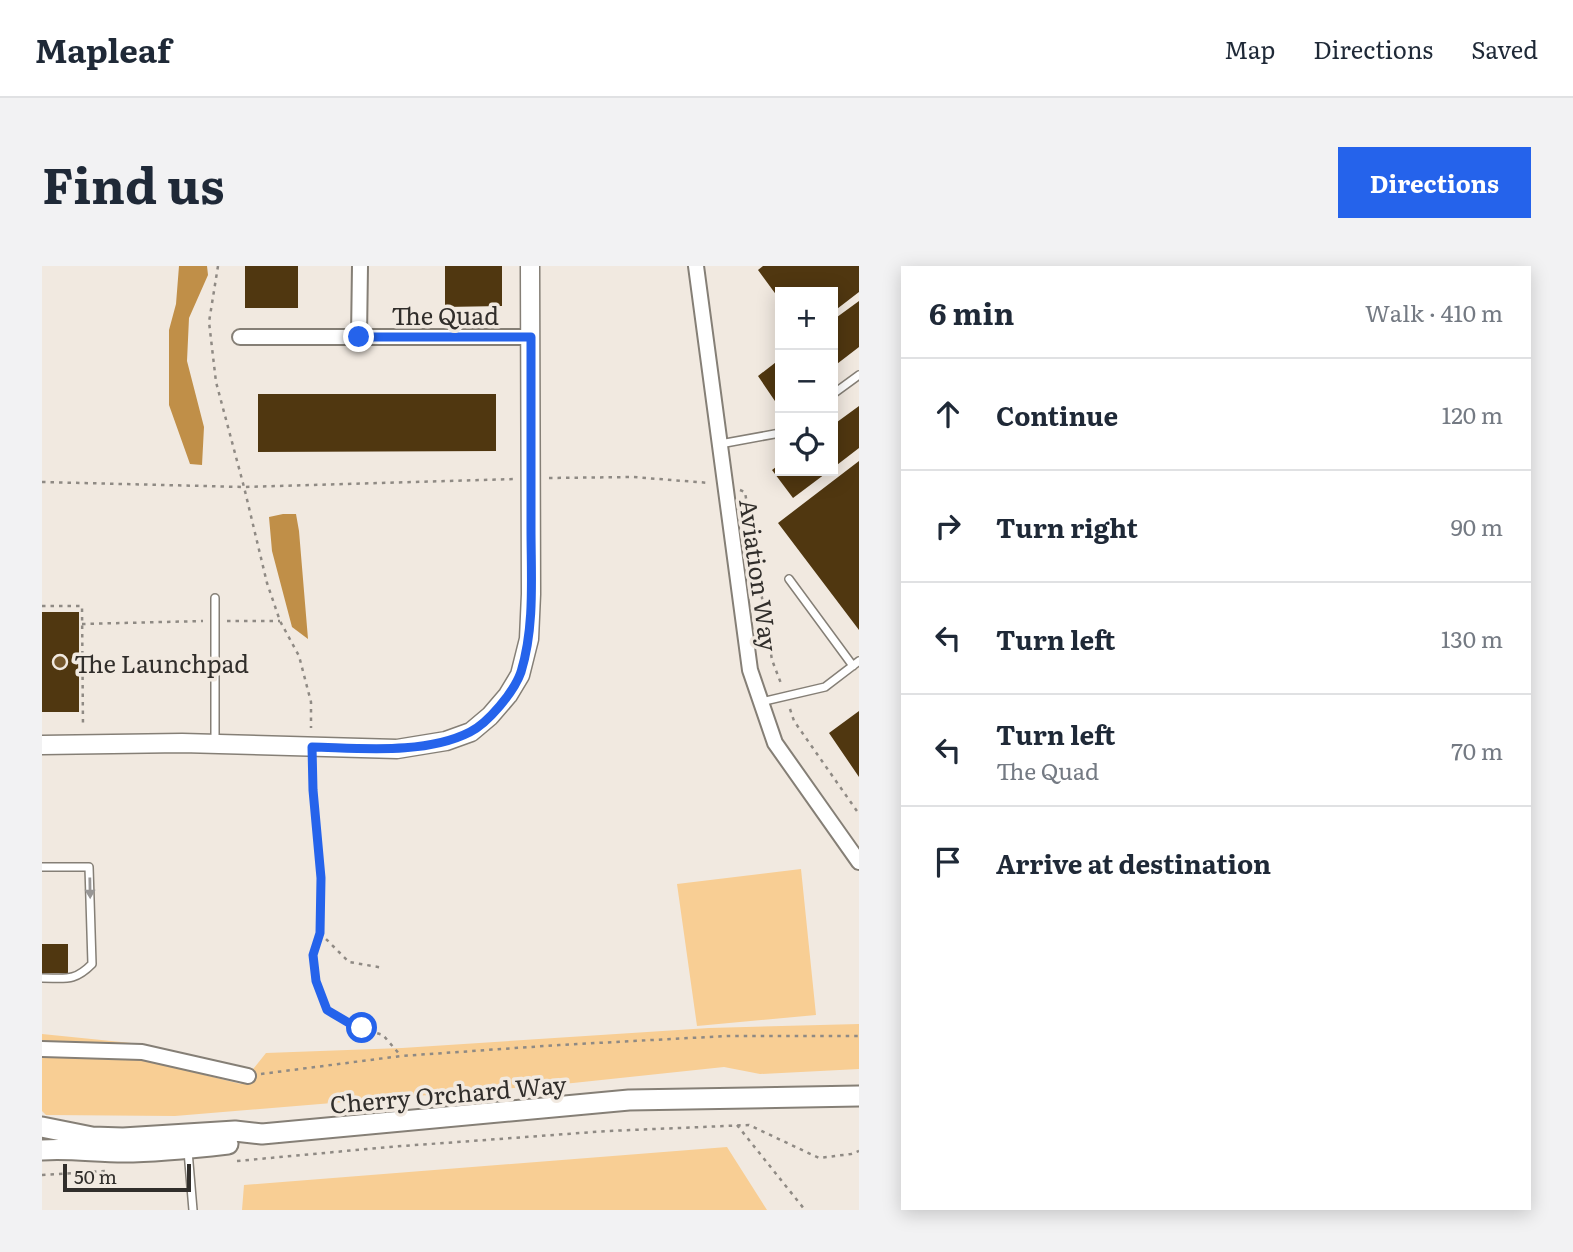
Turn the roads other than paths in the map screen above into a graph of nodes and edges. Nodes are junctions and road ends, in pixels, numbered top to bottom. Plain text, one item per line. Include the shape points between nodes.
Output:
1 (360, 266) edge
2 (530, 266) edge
3 (696, 266) edge
4 (240, 337) dead end
5 (359, 337) junction
6 (531, 337) junction
7 (859, 375) edge
8 (838, 390) edge
9 (775, 434) edge
10 (720, 444) junction
11 (789, 579) dead end
12 (215, 598) dead end
13 (856, 664) edge
14 (761, 702) junction
15 (215, 744) junction
16 (42, 745) edge
17 (859, 862) edge
18 (42, 867) edge
19 (42, 978) edge
20 (42, 1049) edge
21 (248, 1076) road end
22 (859, 1096) edge
23 (42, 1127) edge
24 (262, 1134) junction
25 (188, 1148) junction
26 (42, 1150) edge
27 (192, 1210) edge

1 - 5 street, The Quad
2 - 6 street
3 - 10 street, Aviation Way
4 - 5 street, The Quad
5 - 6 street, The Quad
6 - 15 street via 531,594 520,675 508,695 471,732 419,746
7 - 8 lane
9 - 10 lane
10 - 14 street, Aviation Way via 750,670
11 - 13 lane
12 - 15 lane
13 - 14 lane via 825,687
14 - 17 street, Aviation Way via 775,743
15 - 16 street
18 -> 19 lane via 89,867 92,947 92,964 81,975
20 - 21 street via 142,1052
22 - 24 main road, Cherry Orchard Way via 629,1100
23 - 24 main road, Cherry Orchard Way via 123,1138 235,1131
24 - 25 main road via 236,1143
25 - 26 main road
25 - 27 lane

